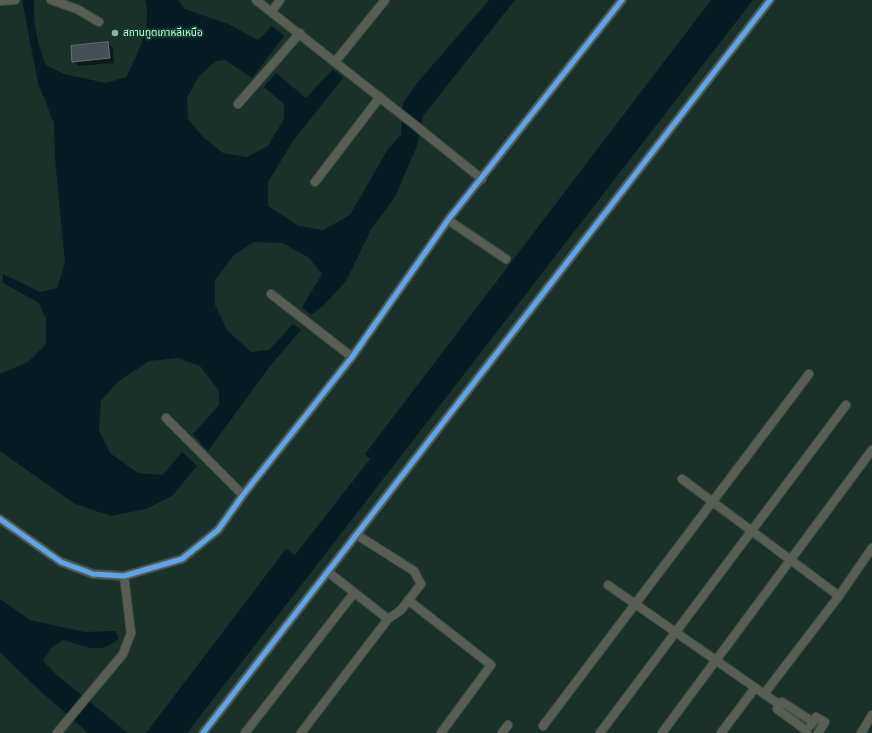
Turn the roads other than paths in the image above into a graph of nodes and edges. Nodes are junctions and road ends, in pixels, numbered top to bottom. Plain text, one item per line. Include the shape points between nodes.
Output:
1 (15, 0) edge
2 (51, 0) edge
3 (256, 0) edge
4 (280, 0) edge
5 (385, 0) edge
6 (622, 0) edge
7 (770, 0) edge
8 (0, 1) edge
9 (272, 11) junction
10 (100, 22) dead end
11 (300, 34) junction
12 (335, 62) junction
13 (380, 97) junction
14 (238, 104) dead end
15 (482, 180) junction
16 (315, 182) dead end
17 (448, 220) junction
18 (506, 259) dead end
19 (270, 294) dead end
20 (352, 357) junction
21 (809, 374) dead end
22 (846, 405) dead end
23 (166, 418) dead end
24 (872, 450) edge
25 (682, 479) dead end
26 (243, 495) junction
27 (714, 502) junction
28 (0, 519) edge
29 (752, 531) junction
30 (357, 535) junction
31 (872, 548) edge
32 (790, 559) junction
33 (328, 572) junction
34 (124, 576) junction
35 (608, 585) dead end
36 (354, 593) junction
37 (839, 596) junction
38 (408, 600) junction
39 (635, 604) junction
40 (388, 619) junction
41 (676, 633) junction
42 (716, 661) junction
43 (755, 688) junction
44 (764, 694) junction
45 (780, 705) junction
46 (872, 715) edge
47 (813, 722) junction
48 (508, 725) dead end
49 (542, 726) dead end
50 (806, 732) edge
51 (57, 733) edge
52 (203, 733) edge
53 (246, 733) edge
54 (300, 733) edge
55 (442, 733) edge
56 (502, 733) edge
57 (600, 733) edge
58 (662, 733) edge
59 (721, 733) edge
60 (818, 733) edge
61 (862, 733) edge

1 - 8 street
2 - 10 street via 77,9
3 - 9 street
4 - 9 street
5 - 12 street
6 - 15 street
7 - 30 street
9 - 11 street
11 - 12 street
11 - 14 street
12 - 13 street
13 - 15 street
13 - 16 street
15 - 17 street
17 - 18 street
17 - 20 street
19 - 20 street
20 - 26 street
21 - 27 street
22 - 29 street
23 - 26 street
24 - 32 street
25 - 27 street
26 - 34 street via 218,530 182,559
27 - 29 street
27 - 39 street
28 - 34 street via 61,562 93,574
29 - 32 street
29 - 41 street
30 - 33 street
30 - 38 street via 414,571 421,584
31 - 37 street
32 - 37 street
32 - 42 street
33 - 36 street
33 - 52 street
34 - 51 street via 131,633 123,654
35 - 39 street
36 - 40 street
36 - 53 street
37 - 44 street
38 - 40 street via 401,610
38 - 55 street via 491,665
39 - 41 street
39 - 49 street
40 - 54 street
41 - 42 street
41 - 57 street
42 - 43 street
42 - 58 street
43 - 44 street
43 - 59 street
44 - 45 street
45 - 47 street via 782,702
45 - 50 street via 777,709
46 - 61 street
47 - 50 street
47 - 60 street via 816,717 824,722
48 - 56 street

